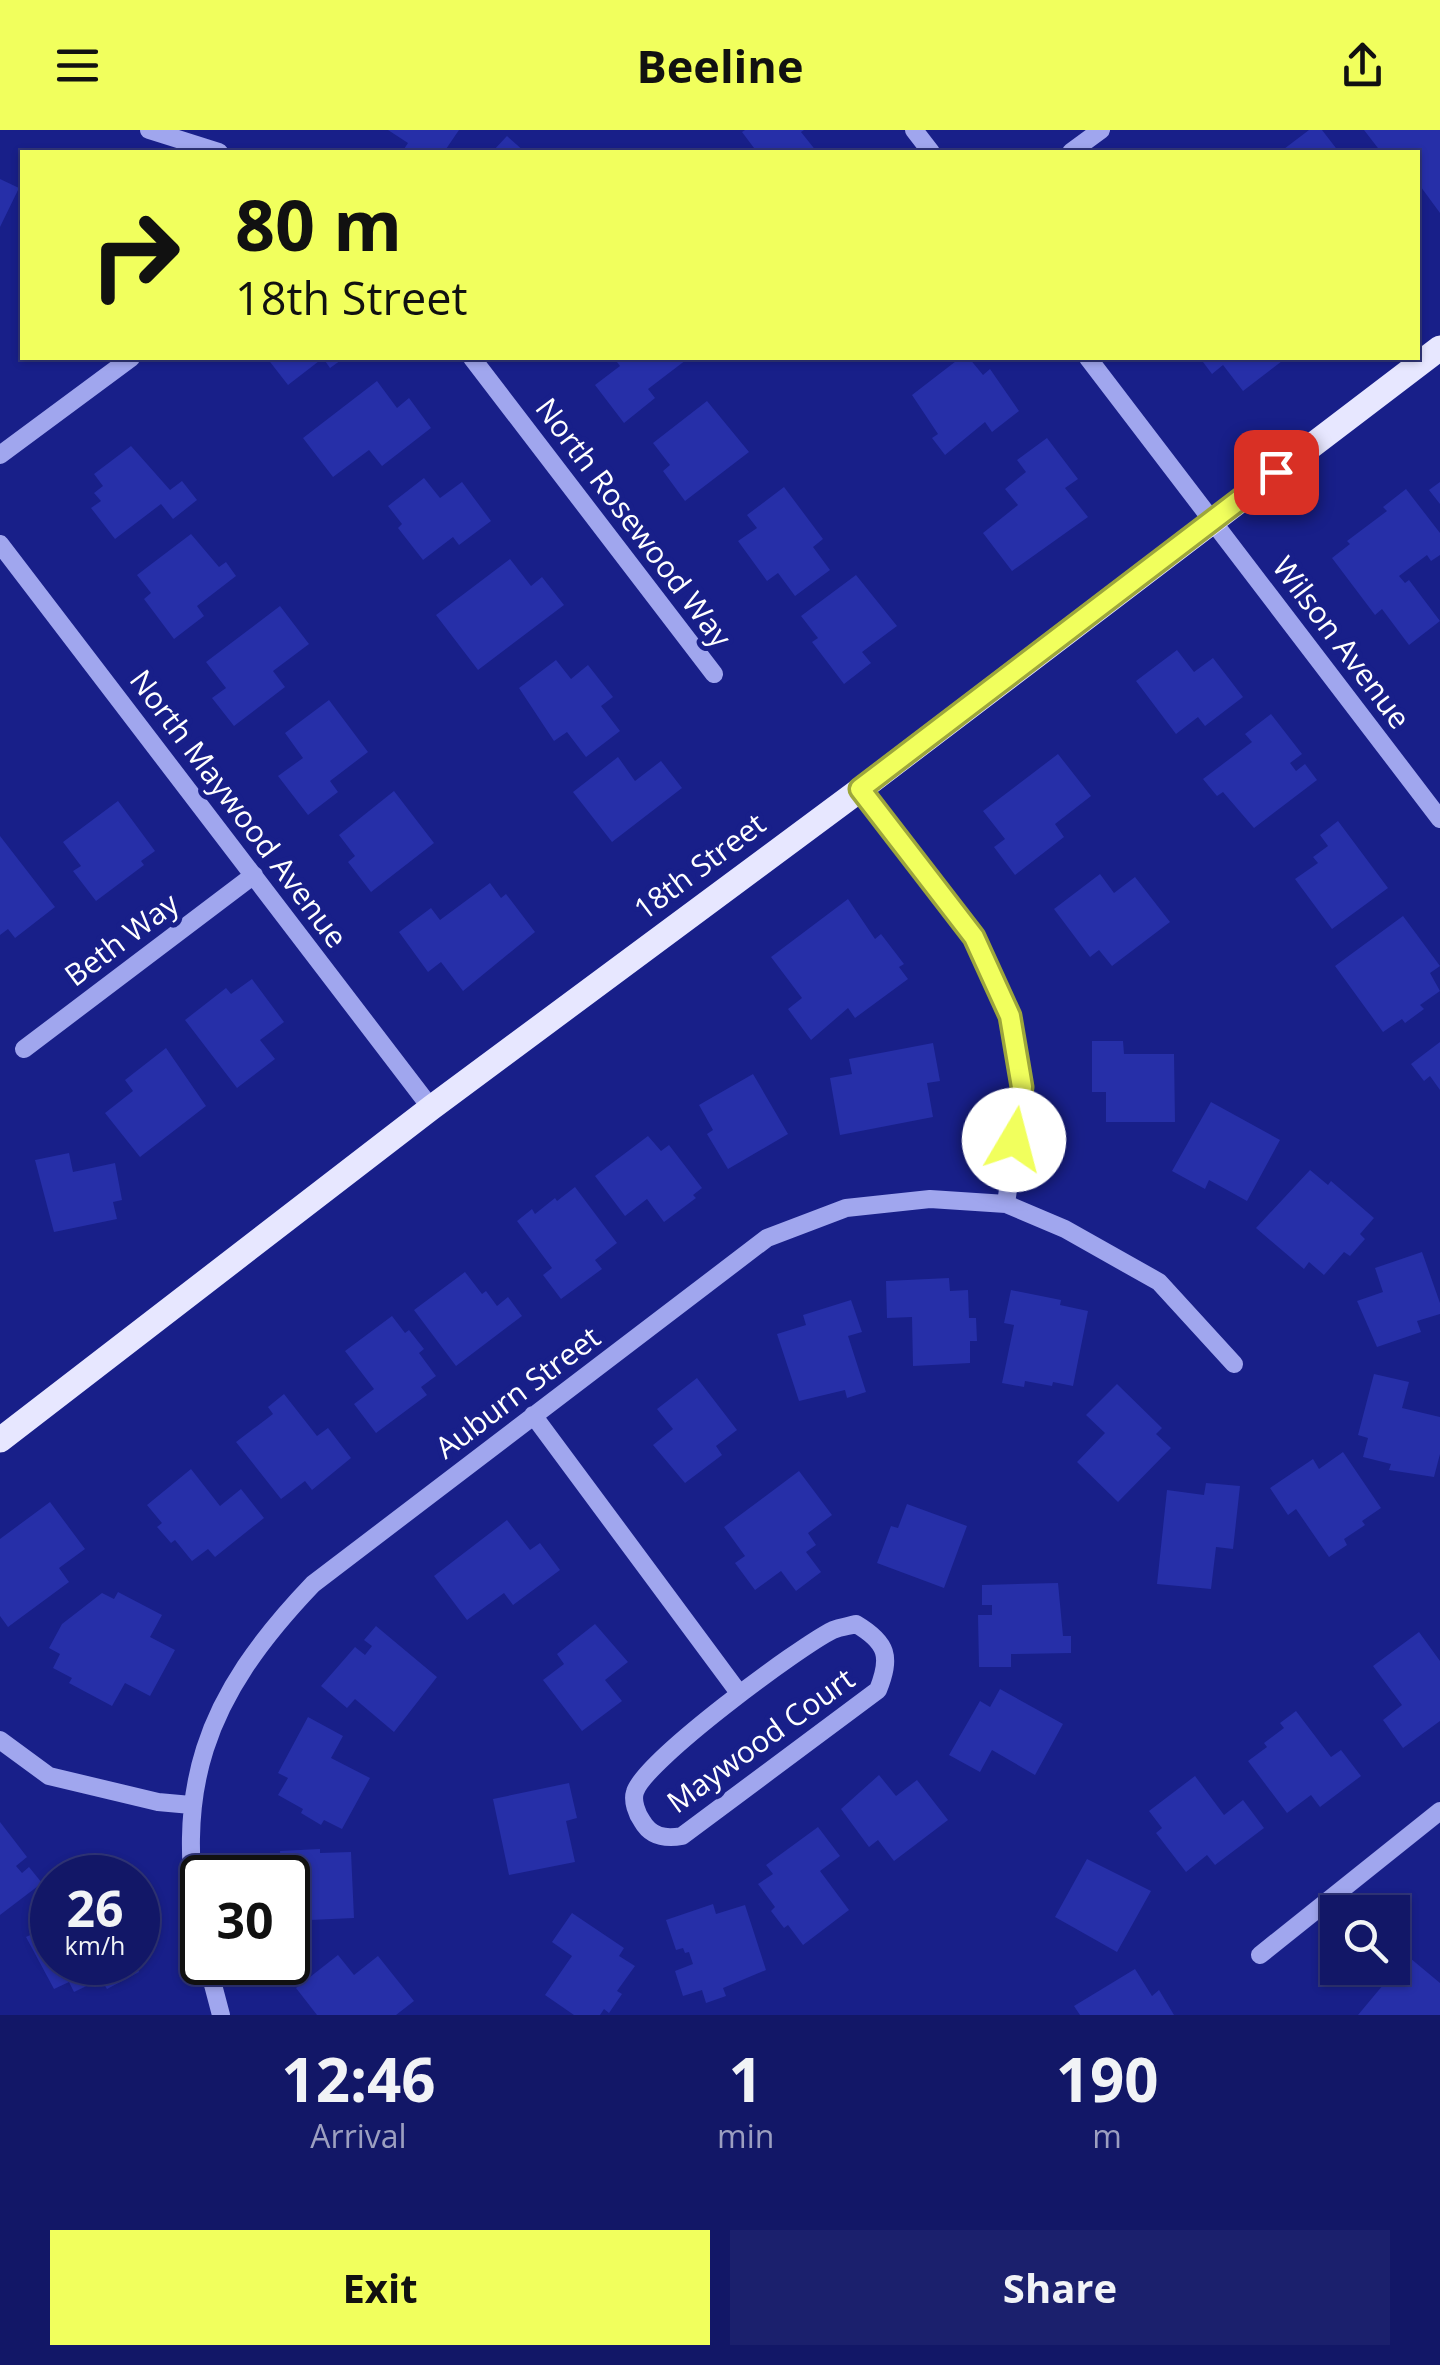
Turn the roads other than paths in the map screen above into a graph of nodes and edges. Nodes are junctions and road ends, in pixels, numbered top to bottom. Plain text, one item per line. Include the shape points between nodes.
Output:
1 (149, 130) edge
2 (914, 130) edge
3 (1102, 130) edge
4 (214, 150) edge
5 (929, 150) edge
6 (1074, 150) edge
7 (1440, 348) edge
8 (128, 360) edge
9 (474, 360) edge
10 (1090, 360) edge
11 (0, 455) edge
12 (1213, 520) junction
13 (0, 544) edge
14 (714, 674) dead end
15 (860, 789) junction
16 (1440, 819) edge
17 (254, 875) junction
18 (24, 1049) dead end
19 (431, 1108) junction
20 (1006, 1204) junction
21 (1234, 1364) dead end
22 (533, 1416) junction
23 (0, 1440) edge
24 (739, 1693) junction
25 (0, 1740) edge
26 (191, 1805) junction
27 (1440, 1811) edge
28 (191, 1855) edge
29 (1260, 1955) dead end
30 (214, 1985) edge
31 (222, 2015) edge

1 - 4 street
2 - 5 street
3 - 6 street
7 - 12 main road, 18th Street
8 - 11 street
9 - 14 street, North Rosewood Way
10 - 12 street, Wilson Avenue
12 - 15 main road, 18th Street
12 - 16 street, Wilson Avenue
13 - 17 street, North Maywood Avenue
15 - 19 main road, 18th Street
15 - 20 street via 974,937 1010,1016 1022,1087
17 - 18 street, Beth Way
17 - 19 street, North Maywood Avenue
19 - 23 main road, 18th Street
20 - 21 street, Auburn Street via 1159,1282
20 - 22 street, Auburn Street via 930,1199 846,1208 767,1238
22 - 24 street, Maywood Court
22 - 26 street, Auburn Street via 312,1584 269,1630 233,1682 207,1742
24 - 24 street, Maywood Court via 835,1629 856,1624 885,1650 878,1690 682,1836 656,1836 644,1826 635,1792
25 - 26 street via 49,1776
26 - 28 street, Auburn Street
27 - 29 street
30 - 31 street

